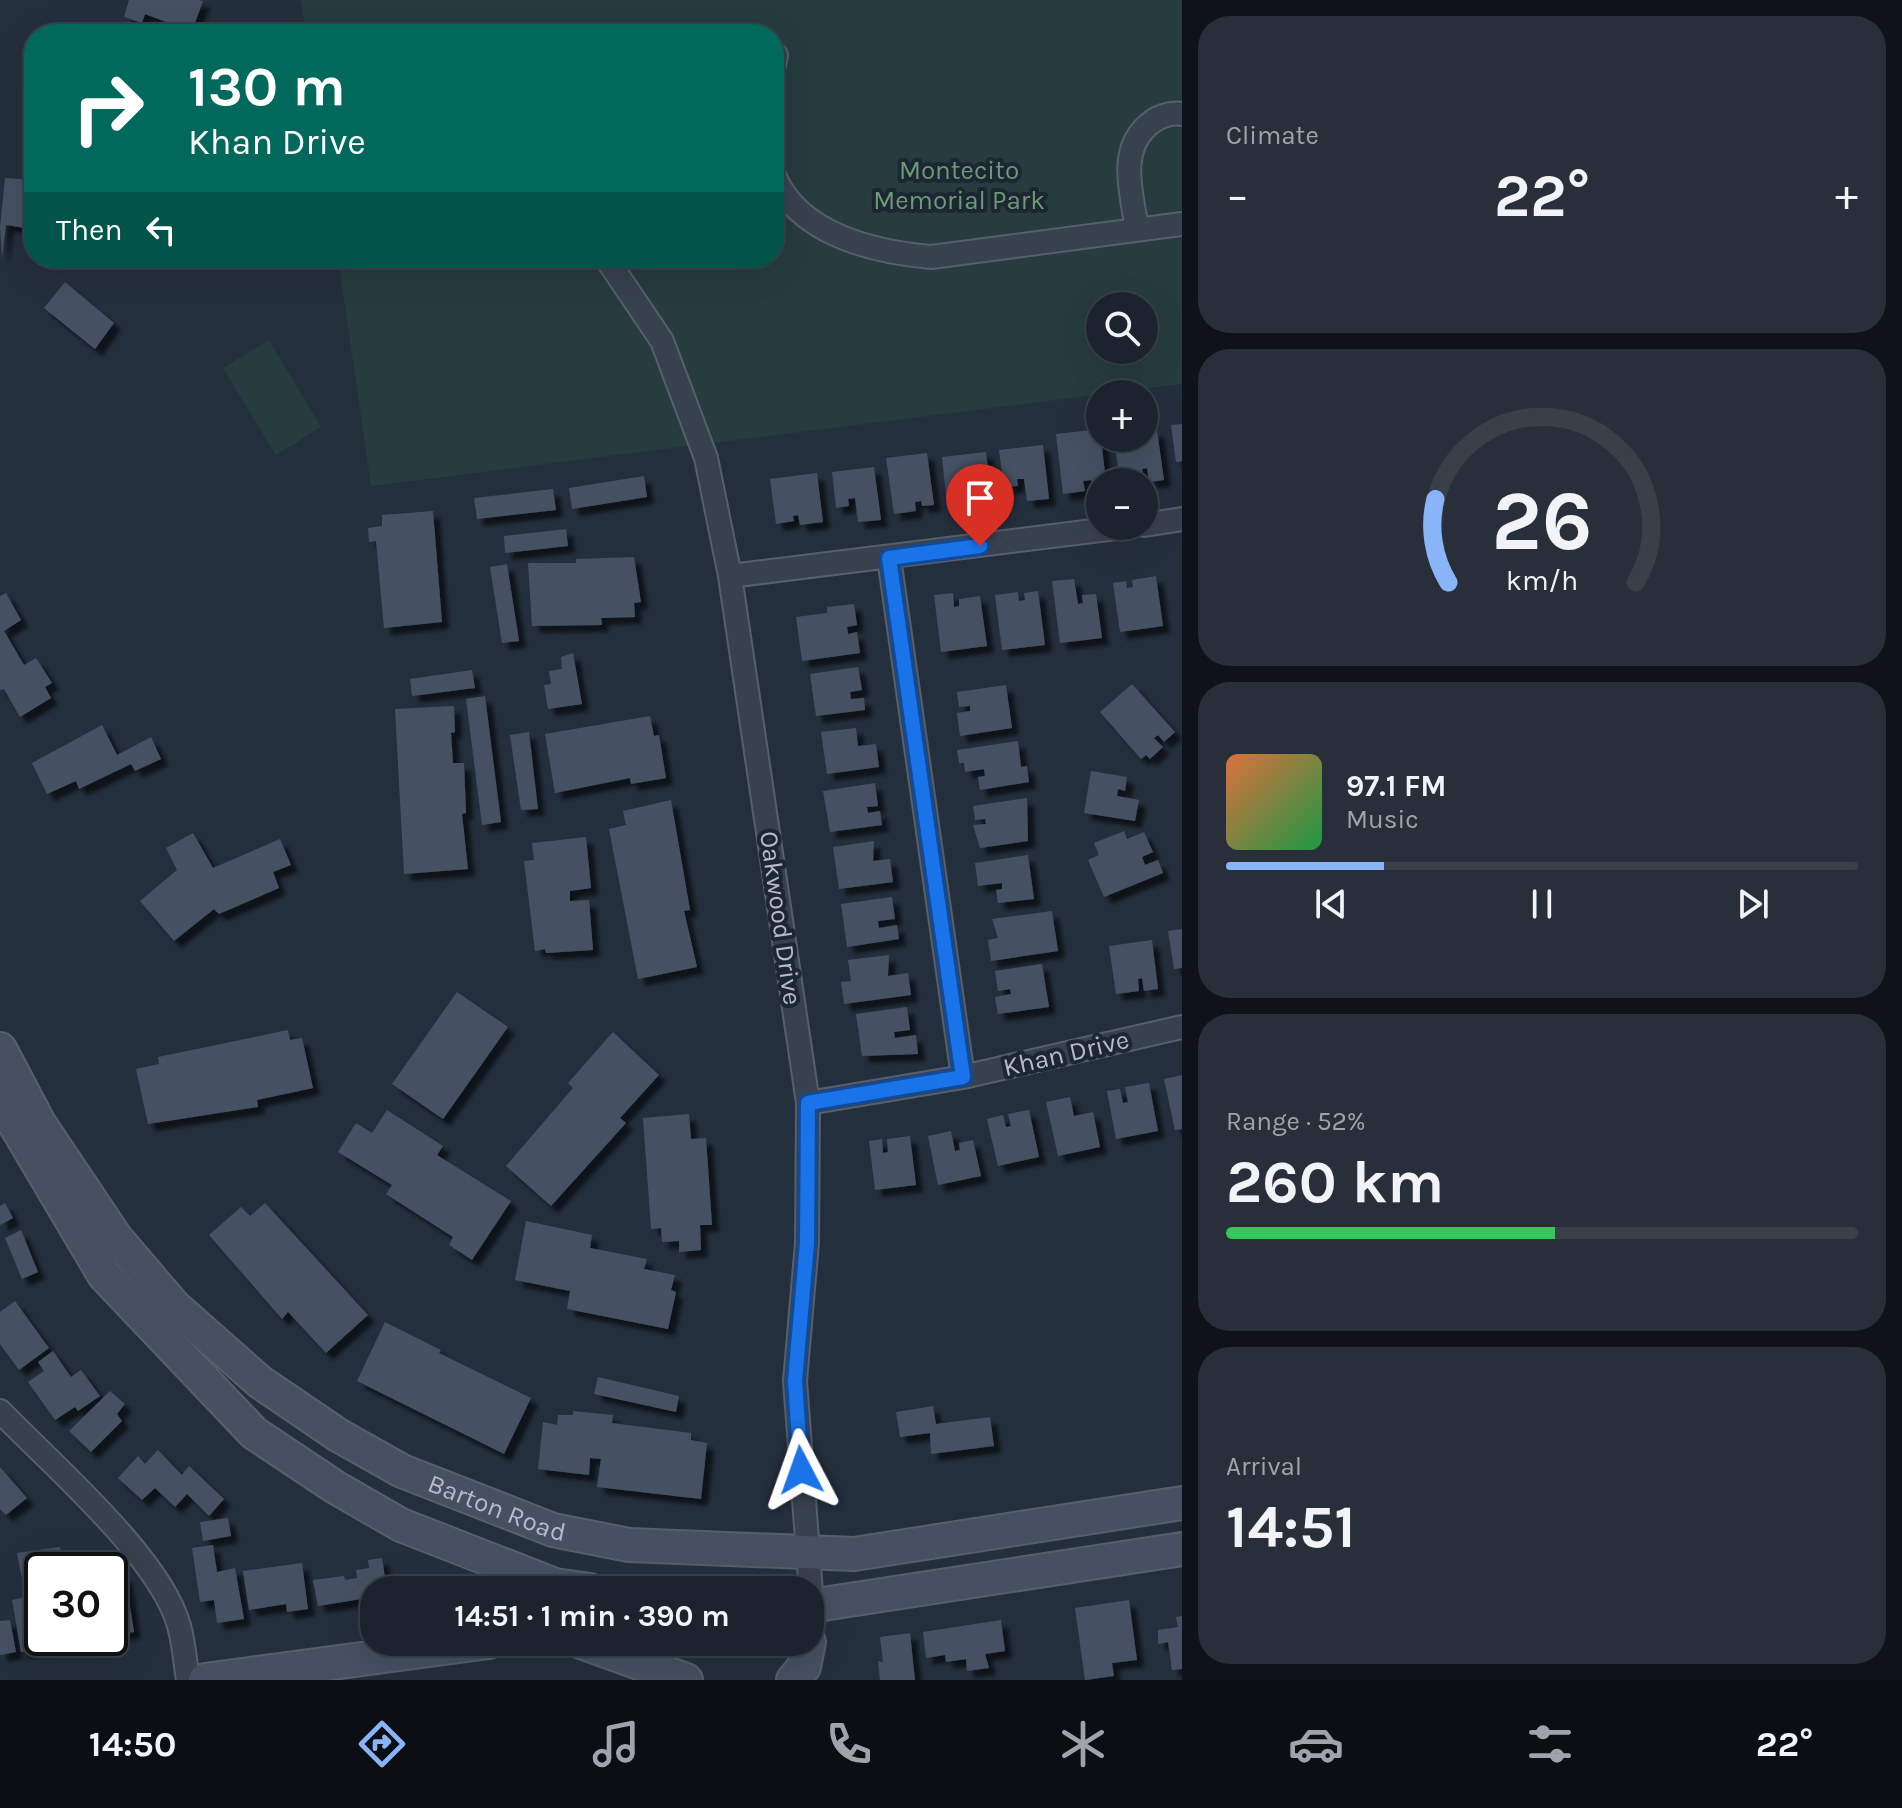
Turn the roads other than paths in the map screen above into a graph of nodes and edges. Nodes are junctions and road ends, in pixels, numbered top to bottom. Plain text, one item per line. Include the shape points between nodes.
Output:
1 (1182, 114) edge
2 (784, 192) edge
3 (1182, 224) edge
4 (1137, 229) junction
5 (613, 268) edge
6 (1182, 519) edge
7 (1158, 523) edge
8 (1086, 532) edge
9 (889, 558) junction
10 (730, 576) junction
11 (1182, 1027) edge
12 (0, 1049) edge
13 (963, 1077) junction
14 (0, 1099) edge
15 (808, 1103) junction
16 (0, 1411) edge
17 (1182, 1503) edge
18 (1182, 1549) edge
19 (810, 1554) junction
20 (532, 1576) edge
21 (810, 1576) edge
22 (824, 1604) edge
23 (384, 1656) edge
24 (620, 1656) edge
25 (806, 1656) edge
26 (188, 1680) edge
27 (205, 1680) edge
28 (686, 1680) edge
29 (793, 1680) edge

1 - 4 street via 1154,119 1137,135 1128,161
2 - 4 street via 790,203 846,240 931,257
3 - 4 street
5 - 10 street, Oakwood Drive via 662,341 706,458
6 - 7 street
8 - 9 street
9 - 10 street
9 - 13 street
10 - 15 street, Oakwood Drive
11 - 13 street, Khan Drive
12 - 19 main road, Barton Road via 39,1123 116,1238 174,1306 260,1382 338,1435 402,1471 553,1530 629,1545
13 - 15 street, Khan Drive
14 - 20 main road, Barton Road via 104,1275 254,1433 401,1525
15 - 19 street, Oakwood Drive via 807,1243 795,1381
16 - 26 street via 142,1557 179,1625
17 - 19 main road, Barton Road via 854,1554
18 - 22 main road
19 - 21 street, Oakwood Drive
23 - 27 main road
24 - 28 main road
25 - 29 main road

